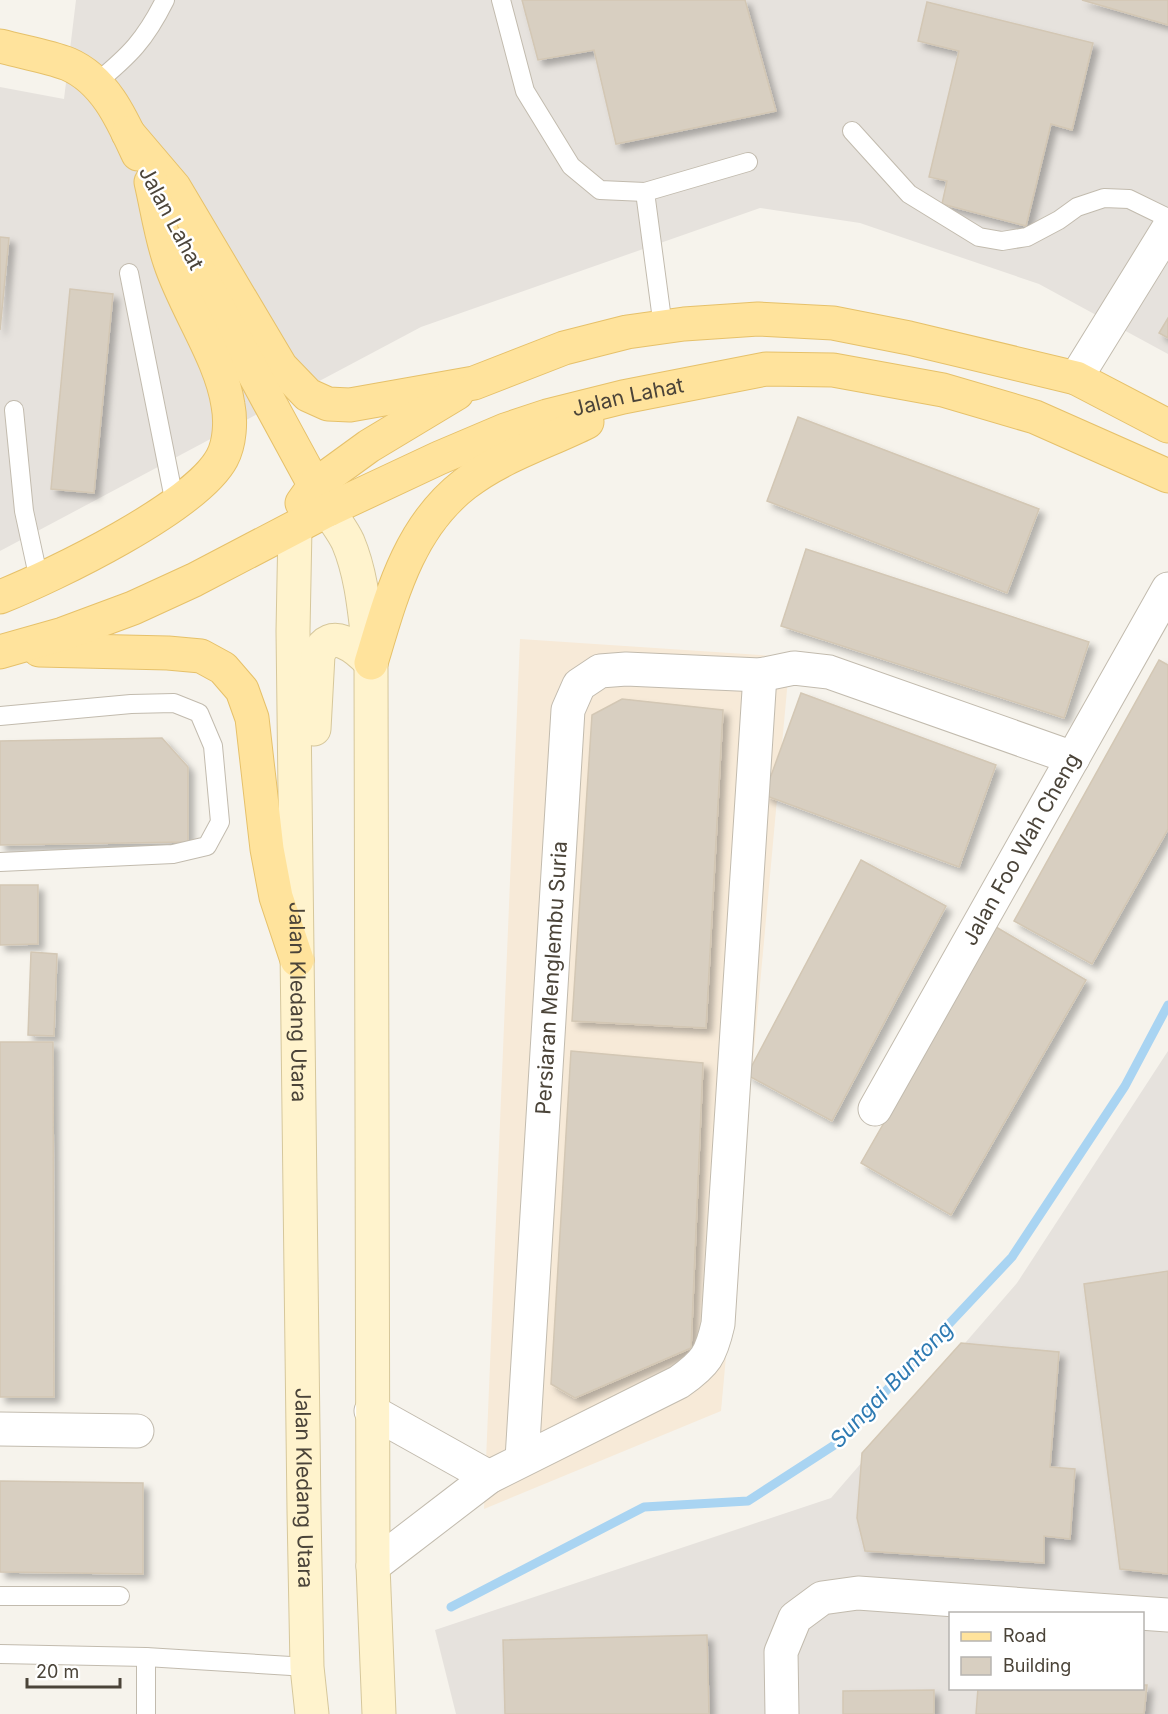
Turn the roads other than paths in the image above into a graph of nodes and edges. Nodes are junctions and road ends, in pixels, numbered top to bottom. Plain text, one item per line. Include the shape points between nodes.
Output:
1 (165, 0) edge
2 (501, 0) edge
3 (0, 46) edge
4 (96, 83) junction
5 (852, 131) dead end
6 (128, 133) junction
7 (748, 162) dead end
8 (150, 182) junction
9 (645, 192) junction
10 (1168, 218) edge
11 (1168, 229) edge
12 (129, 273) dead end
13 (663, 327) junction
14 (1076, 378) junction
15 (474, 383) junction
16 (623, 397) junction
17 (14, 410) dead end
18 (1168, 426) edge
19 (1168, 476) edge
20 (321, 498) junction
21 (175, 504) junction
22 (295, 528) junction
23 (39, 580) junction
24 (1168, 589) edge
25 (0, 597) edge
26 (7, 650) edge
27 (371, 663) junction
28 (760, 675) junction
29 (0, 716) edge
30 (1073, 758) junction
31 (296, 841) junction
32 (0, 862) edge
33 (297, 960) junction
34 (875, 1109) dead end
35 (371, 1411) junction
36 (0, 1429) edge
37 (137, 1431) dead end
38 (522, 1460) junction
39 (489, 1477) junction
40 (373, 1566) junction
41 (0, 1596) edge
42 (120, 1596) dead end
43 (1138, 1612) edge
44 (1144, 1612) edge
45 (1168, 1614) edge
46 (0, 1654) edge
47 (146, 1657) junction
48 (307, 1667) junction
49 (146, 1714) edge
50 (312, 1714) edge
51 (379, 1714) edge
52 (783, 1714) edge

1 - 4 lane via 141,43
2 - 9 lane via 525,91 571,166 600,190
3 - 4 main road, Jalan Lahat via 67,64
4 - 6 main road, Jalan Lahat
5 - 10 lane via 909,194 979,237 1002,241 1027,237 1077,207 1104,198 1129,199
6 - 8 main road, Jalan Lahat
6 - 15 main road via 174,187 280,367 308,395 328,404 350,405
7 - 9 lane
8 - 20 main road, Jalan Lahat
8 - 21 main road via 170,262 224,384 229,406 222,459
9 - 13 lane
11 - 14 street
12 - 21 lane
13 - 14 main road via 758,319 833,323
13 - 15 main road via 564,348
14 - 18 main road
15 - 20 main road via 369,446
16 - 19 main road, Jalan Lahat via 766,369 833,370 943,390 1035,417
16 - 20 main road, Jalan Lahat via 505,430 439,458
16 - 27 main road via 587,423 503,461 466,483 444,504 423,530 394,585
17 - 23 lane via 24,511
20 - 22 main road, Jalan Lahat
20 - 27 main road via 355,560
21 - 23 main road via 91,555
22 - 26 main road, Jalan Lahat via 133,608
22 - 31 main road, Jalan Kledang Utara
23 - 25 main road
24 - 30 street, Jalan Foo Wah Cheng
26 - 33 main road via 168,653 201,656 223,668 242,690 252,718 267,849 276,897
27 - 31 main road via 356,647 343,641 329,642 318,655 313,761
27 - 35 main road
28 - 30 street, Persiaran Menglembu Suria via 794,668 829,672
28 - 38 street via 718,1324 713,1348 699,1368 679,1382
28 - 38 street, Persiaran Menglembu Suria via 600,671 579,686 568,710
29 - 32 lane via 174,703 199,714 213,746 220,822 207,846 173,854
30 - 34 street, Jalan Foo Wah Cheng
31 - 33 main road, Jalan Kledang Utara
33 - 48 main road, Jalan Kledang Utara
35 - 39 street
35 - 40 main road
36 - 37 street
38 - 39 street
39 - 40 street
40 - 51 main road
41 - 42 lane
43 - 52 street via 858,1593 822,1598 795,1617 781,1652
44 - 45 street
46 - 47 lane
47 - 48 lane
47 - 49 lane
48 - 50 main road, Jalan Kledang Utara

